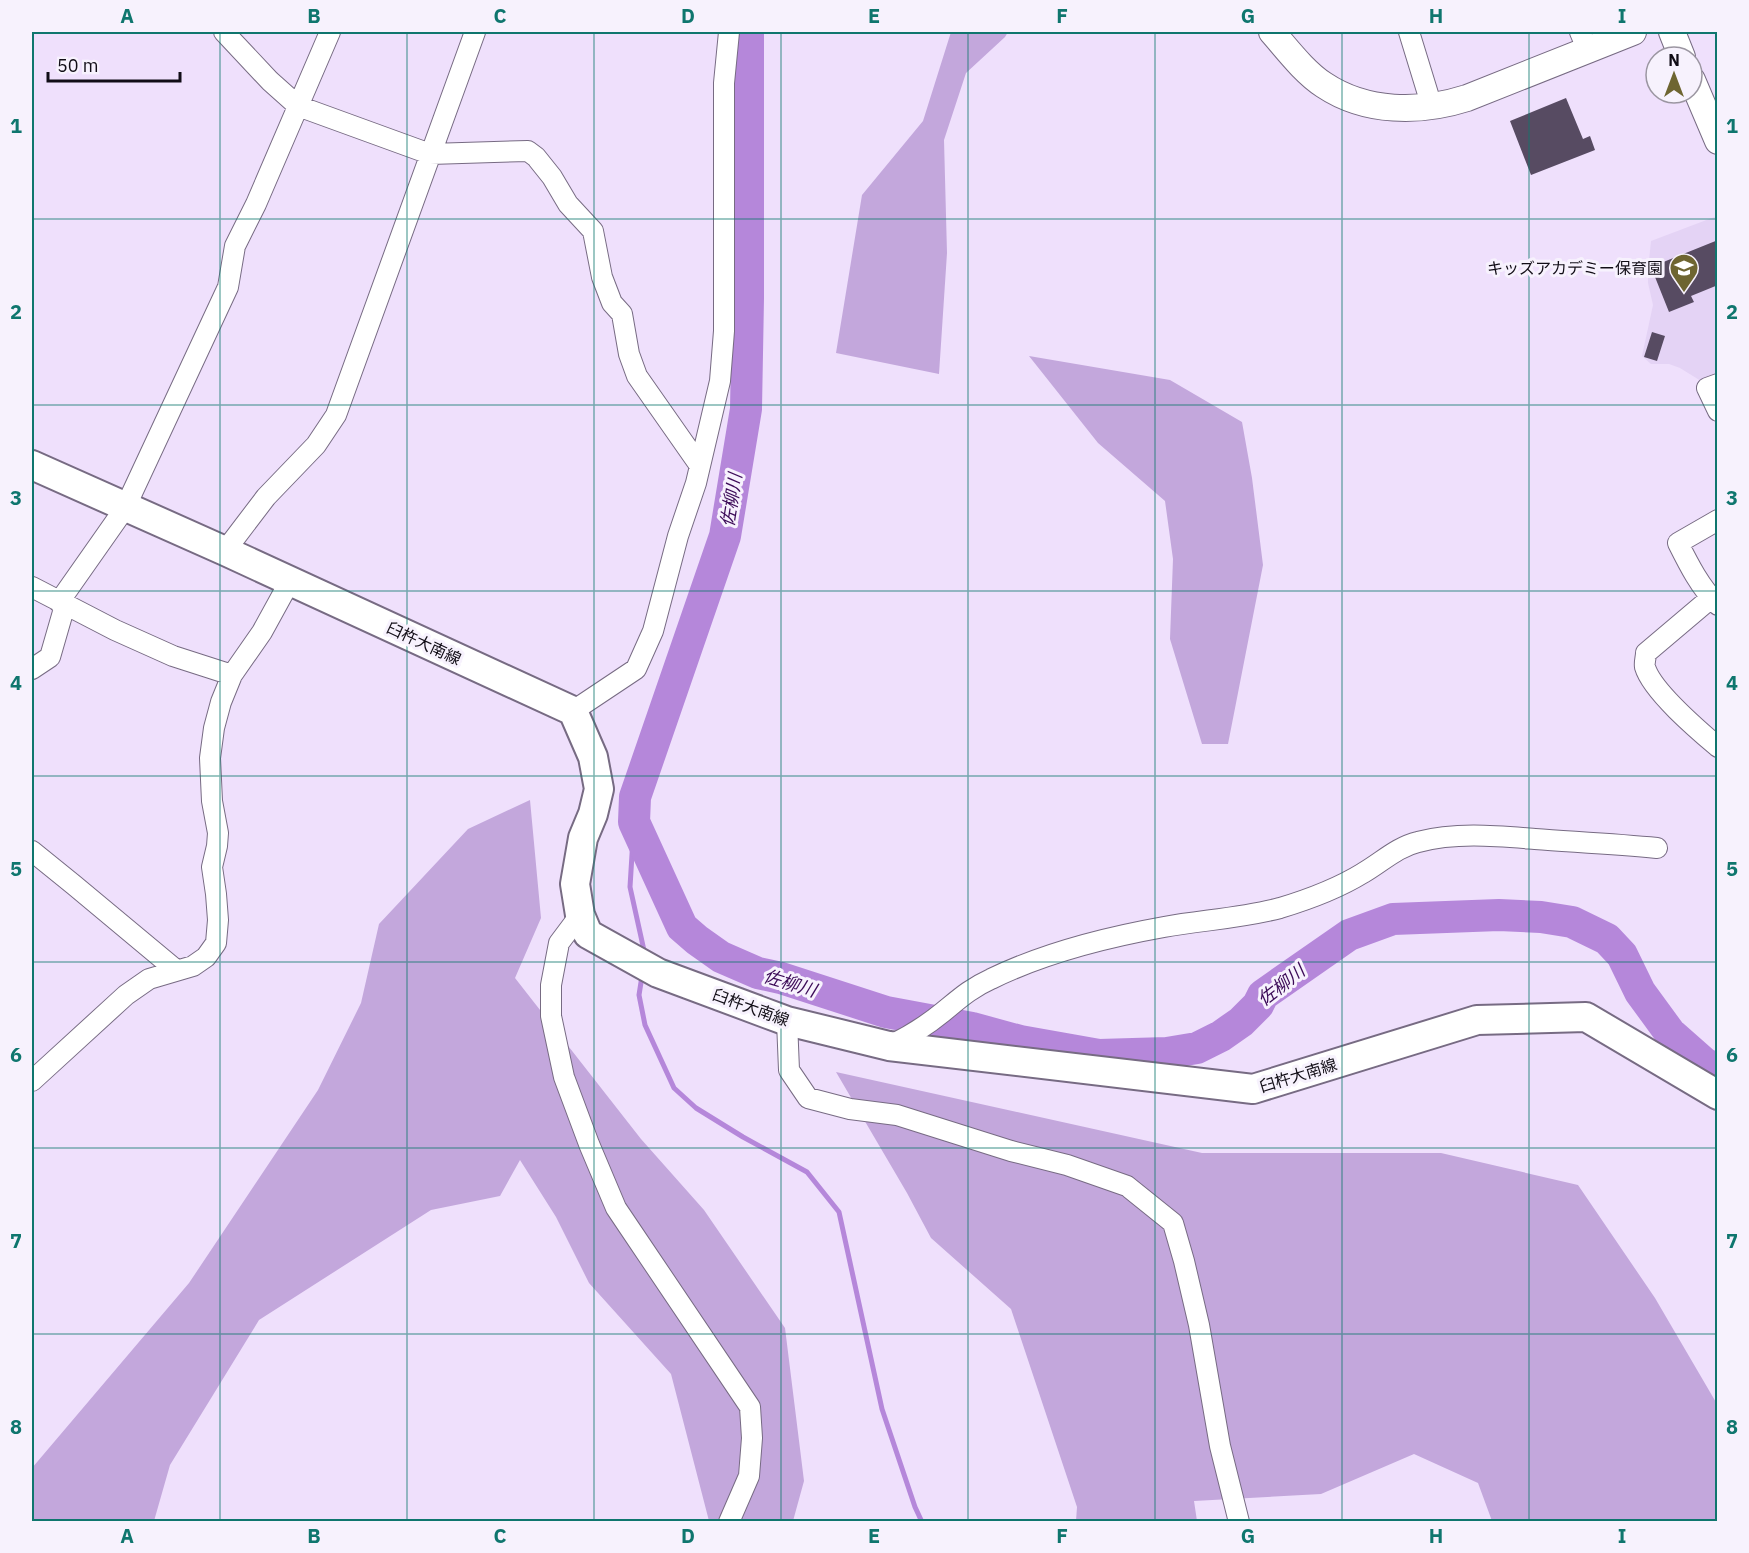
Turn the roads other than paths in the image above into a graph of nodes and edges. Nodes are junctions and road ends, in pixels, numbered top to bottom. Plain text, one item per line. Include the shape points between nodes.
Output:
1 (224, 32) edge
2 (330, 32) edge
3 (474, 32) edge
4 (729, 32) edge
5 (1272, 32) edge
6 (1409, 32) edge
7 (1633, 32) edge
8 (1584, 41) edge
9 (1703, 105) edge
10 (298, 106) junction
11 (1432, 107) junction
12 (1718, 141) edge
13 (430, 154) junction
14 (1718, 384) edge
15 (1718, 411) edge
16 (32, 465) edge
17 (700, 465) junction
18 (125, 508) junction
19 (1718, 520) edge
20 (225, 551) junction
21 (290, 581) junction
22 (32, 587) edge
23 (1714, 602) edge
24 (62, 604) junction
25 (32, 669) edge
26 (232, 675) junction
27 (573, 711) junction
28 (1718, 747) edge
29 (1657, 848) dead end
30 (32, 851) edge
31 (580, 915) junction
32 (176, 970) junction
33 (787, 1021) junction
34 (889, 1046) junction
35 (32, 1081) edge
36 (1718, 1095) edge
37 (729, 1521) edge
38 (1239, 1521) edge

1 - 10 street
2 - 10 street
3 - 13 street
4 - 17 street via 724,83 724,332 720,381
5 - 11 street via 1323,84 1344,94 1384,107
6 - 11 street
7 - 8 street
8 - 11 street via 1467,98
9 - 12 street
10 - 13 street
10 - 18 street via 235,246 228,287
13 - 17 street via 528,151 536,158 592,231 602,277 612,303 622,314 637,376
13 - 20 street via 336,415 316,445 266,497
14 - 15 street via 1707,388
16 - 18 main road, 臼杵大南線
17 - 27 street via 653,631 636,669
18 - 20 main road, 臼杵大南線
18 - 24 street
19 - 23 street via 1678,543
20 - 21 main road, 臼杵大南線
21 - 26 street
21 - 27 main road, 臼杵大南線
22 - 24 street
23 - 28 street via 1646,653 1645,666 1662,693
24 - 25 street via 50,657
24 - 26 street via 173,656
26 - 32 street via 213,728 210,758 218,833 212,867 218,920 216,943 206,957
27 - 31 main road, 臼杵大南線 via 593,757 599,789 583,838 575,884
29 - 34 street via 1499,836 1456,836 1417,842 1388,855 1338,888 1302,902 1259,914 1162,928 1040,959 966,992 910,1036
30 - 32 street
31 - 33 main road, 臼杵大南線 via 588,934 658,973
31 - 37 street via 559,943 551,985 551,1016 564,1077 616,1208 750,1407 748,1476
32 - 35 street via 149,979 126,995
33 - 34 main road, 臼杵大南線
33 - 38 street via 789,1070 808,1098 897,1115 1067,1165 1127,1186 1173,1223 1199,1325 1220,1446
34 - 36 main road, 臼杵大南線 via 1253,1089 1477,1020 1586,1017

